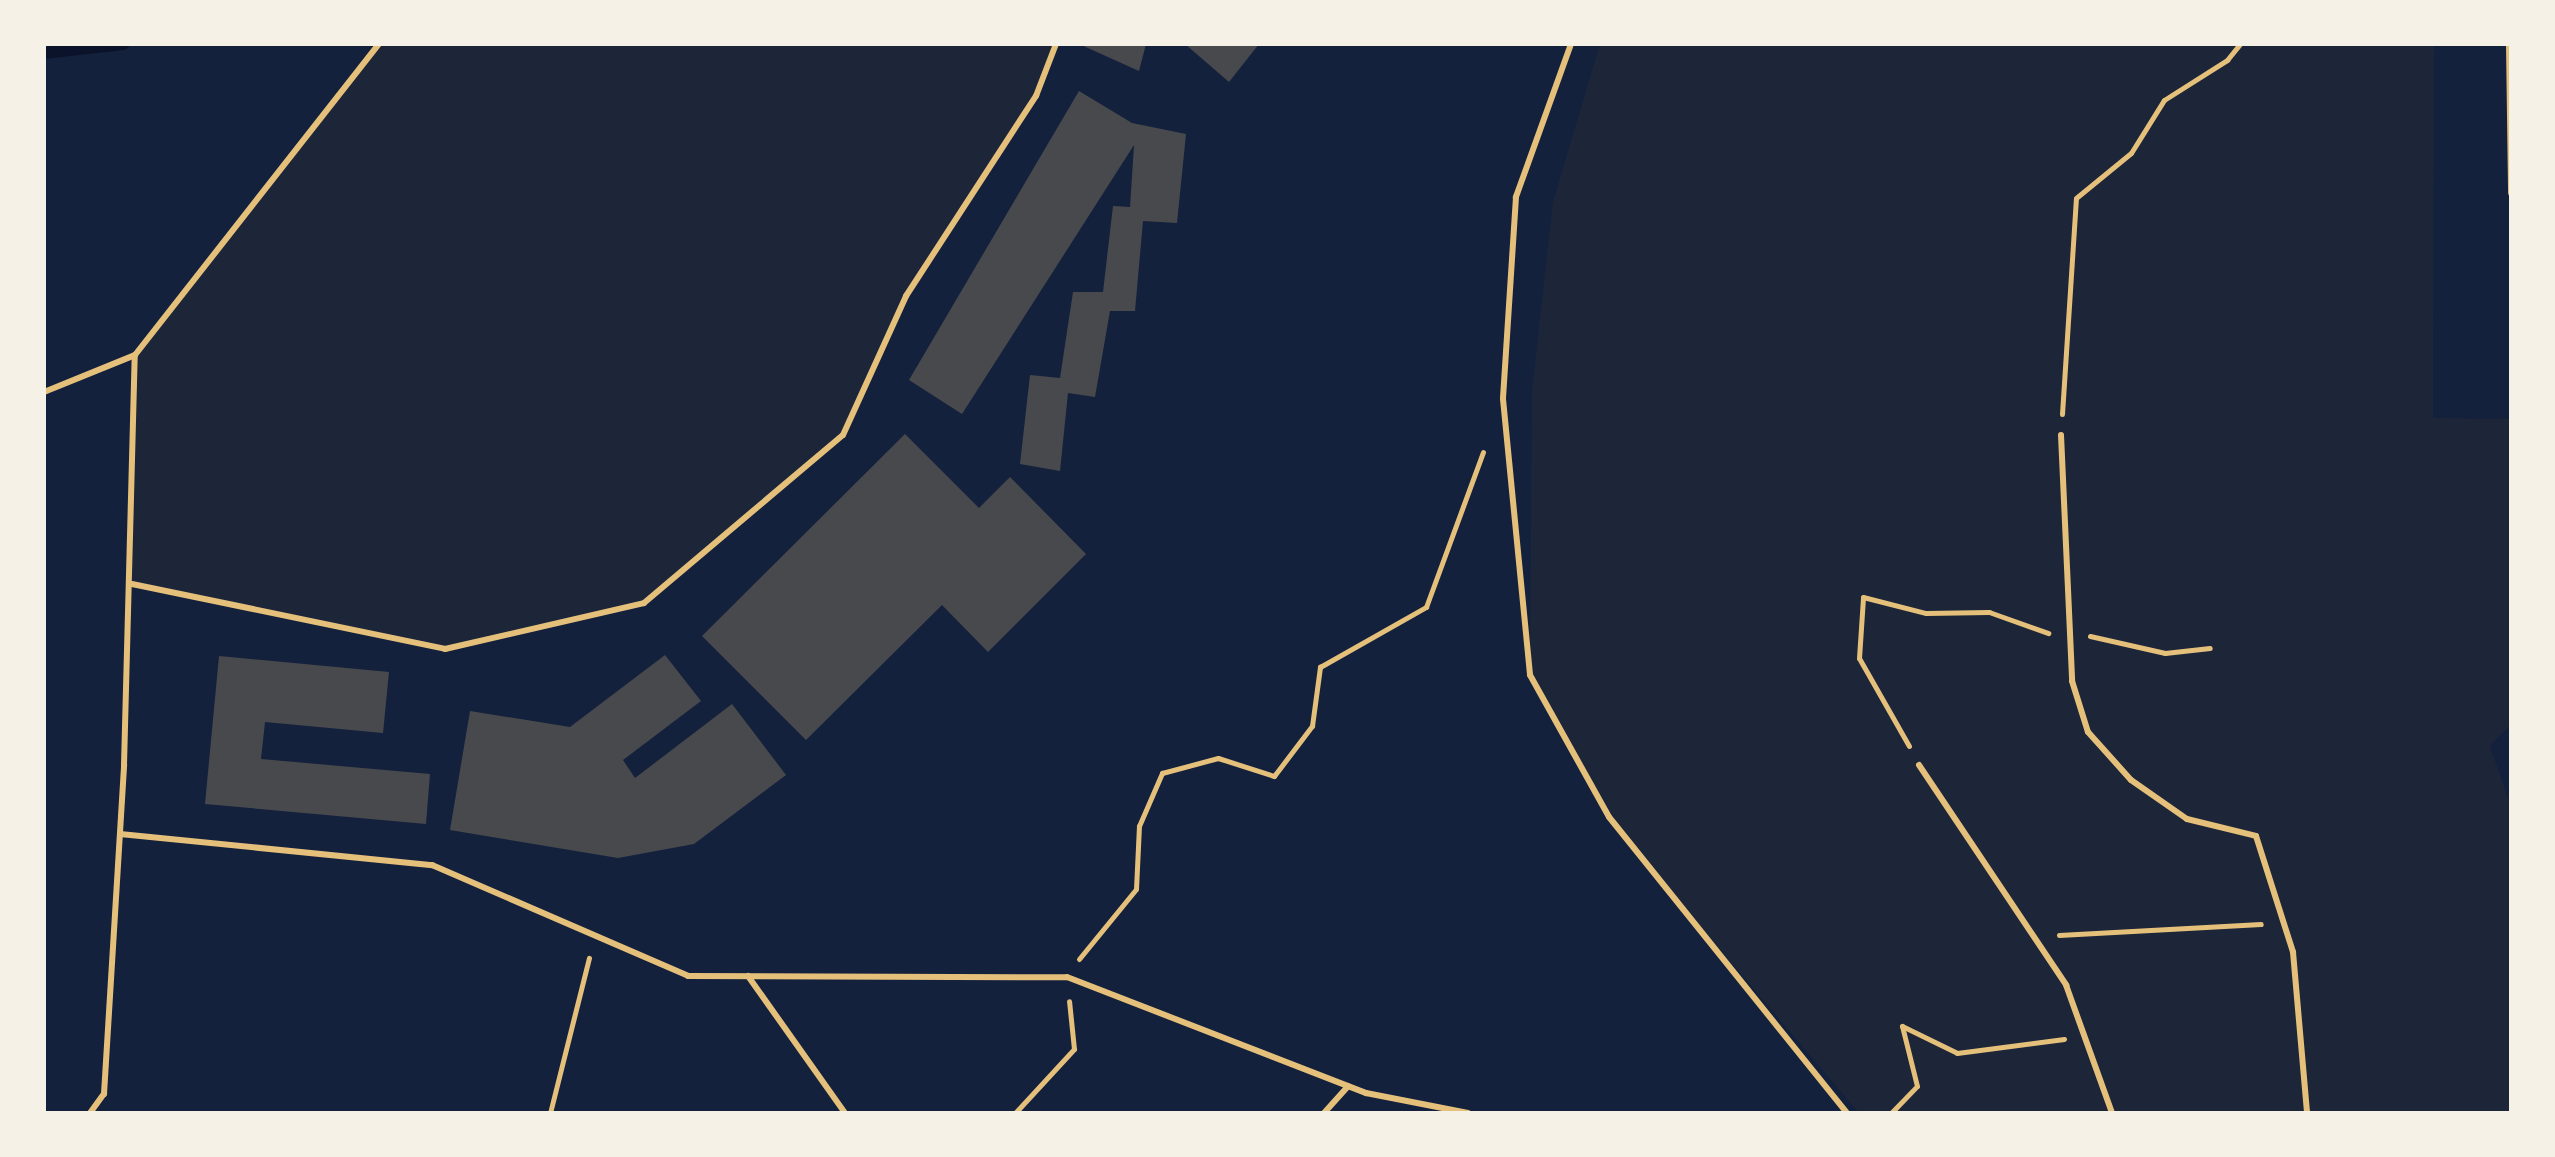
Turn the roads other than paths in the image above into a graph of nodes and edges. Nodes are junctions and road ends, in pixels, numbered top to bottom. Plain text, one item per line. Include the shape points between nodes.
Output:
1 (379, 44) edge
2 (1056, 44) edge
3 (1571, 44) edge
4 (2509, 44) edge
5 (2511, 193) edge
6 (135, 355) junction
7 (44, 392) edge
8 (2061, 435) road end
9 (132, 584) junction
10 (1919, 765) road end
11 (120, 834) junction
12 (748, 976) junction
13 (1348, 1086) junction
14 (90, 1113) edge
15 (845, 1113) edge
16 (1324, 1113) edge
17 (1468, 1113) edge
18 (1847, 1113) edge
19 (2112, 1113) edge
20 (2307, 1113) edge

1 - 6 lane
2 - 9 lane via 1036,96 906,296 843,435 644,603 445,649
3 - 18 lane via 1516,197 1503,399 1530,675 1609,817
4 - 5 lane
6 - 7 lane
6 - 9 lane
8 - 20 lane via 2072,681 2088,732 2131,780 2187,819 2256,836 2293,952
9 - 11 lane
10 - 19 lane via 2066,985
11 - 12 lane via 432,865 688,976
11 - 14 lane via 104,1094
12 - 13 lane via 1067,977
12 - 15 lane
13 - 16 lane
13 - 17 lane

